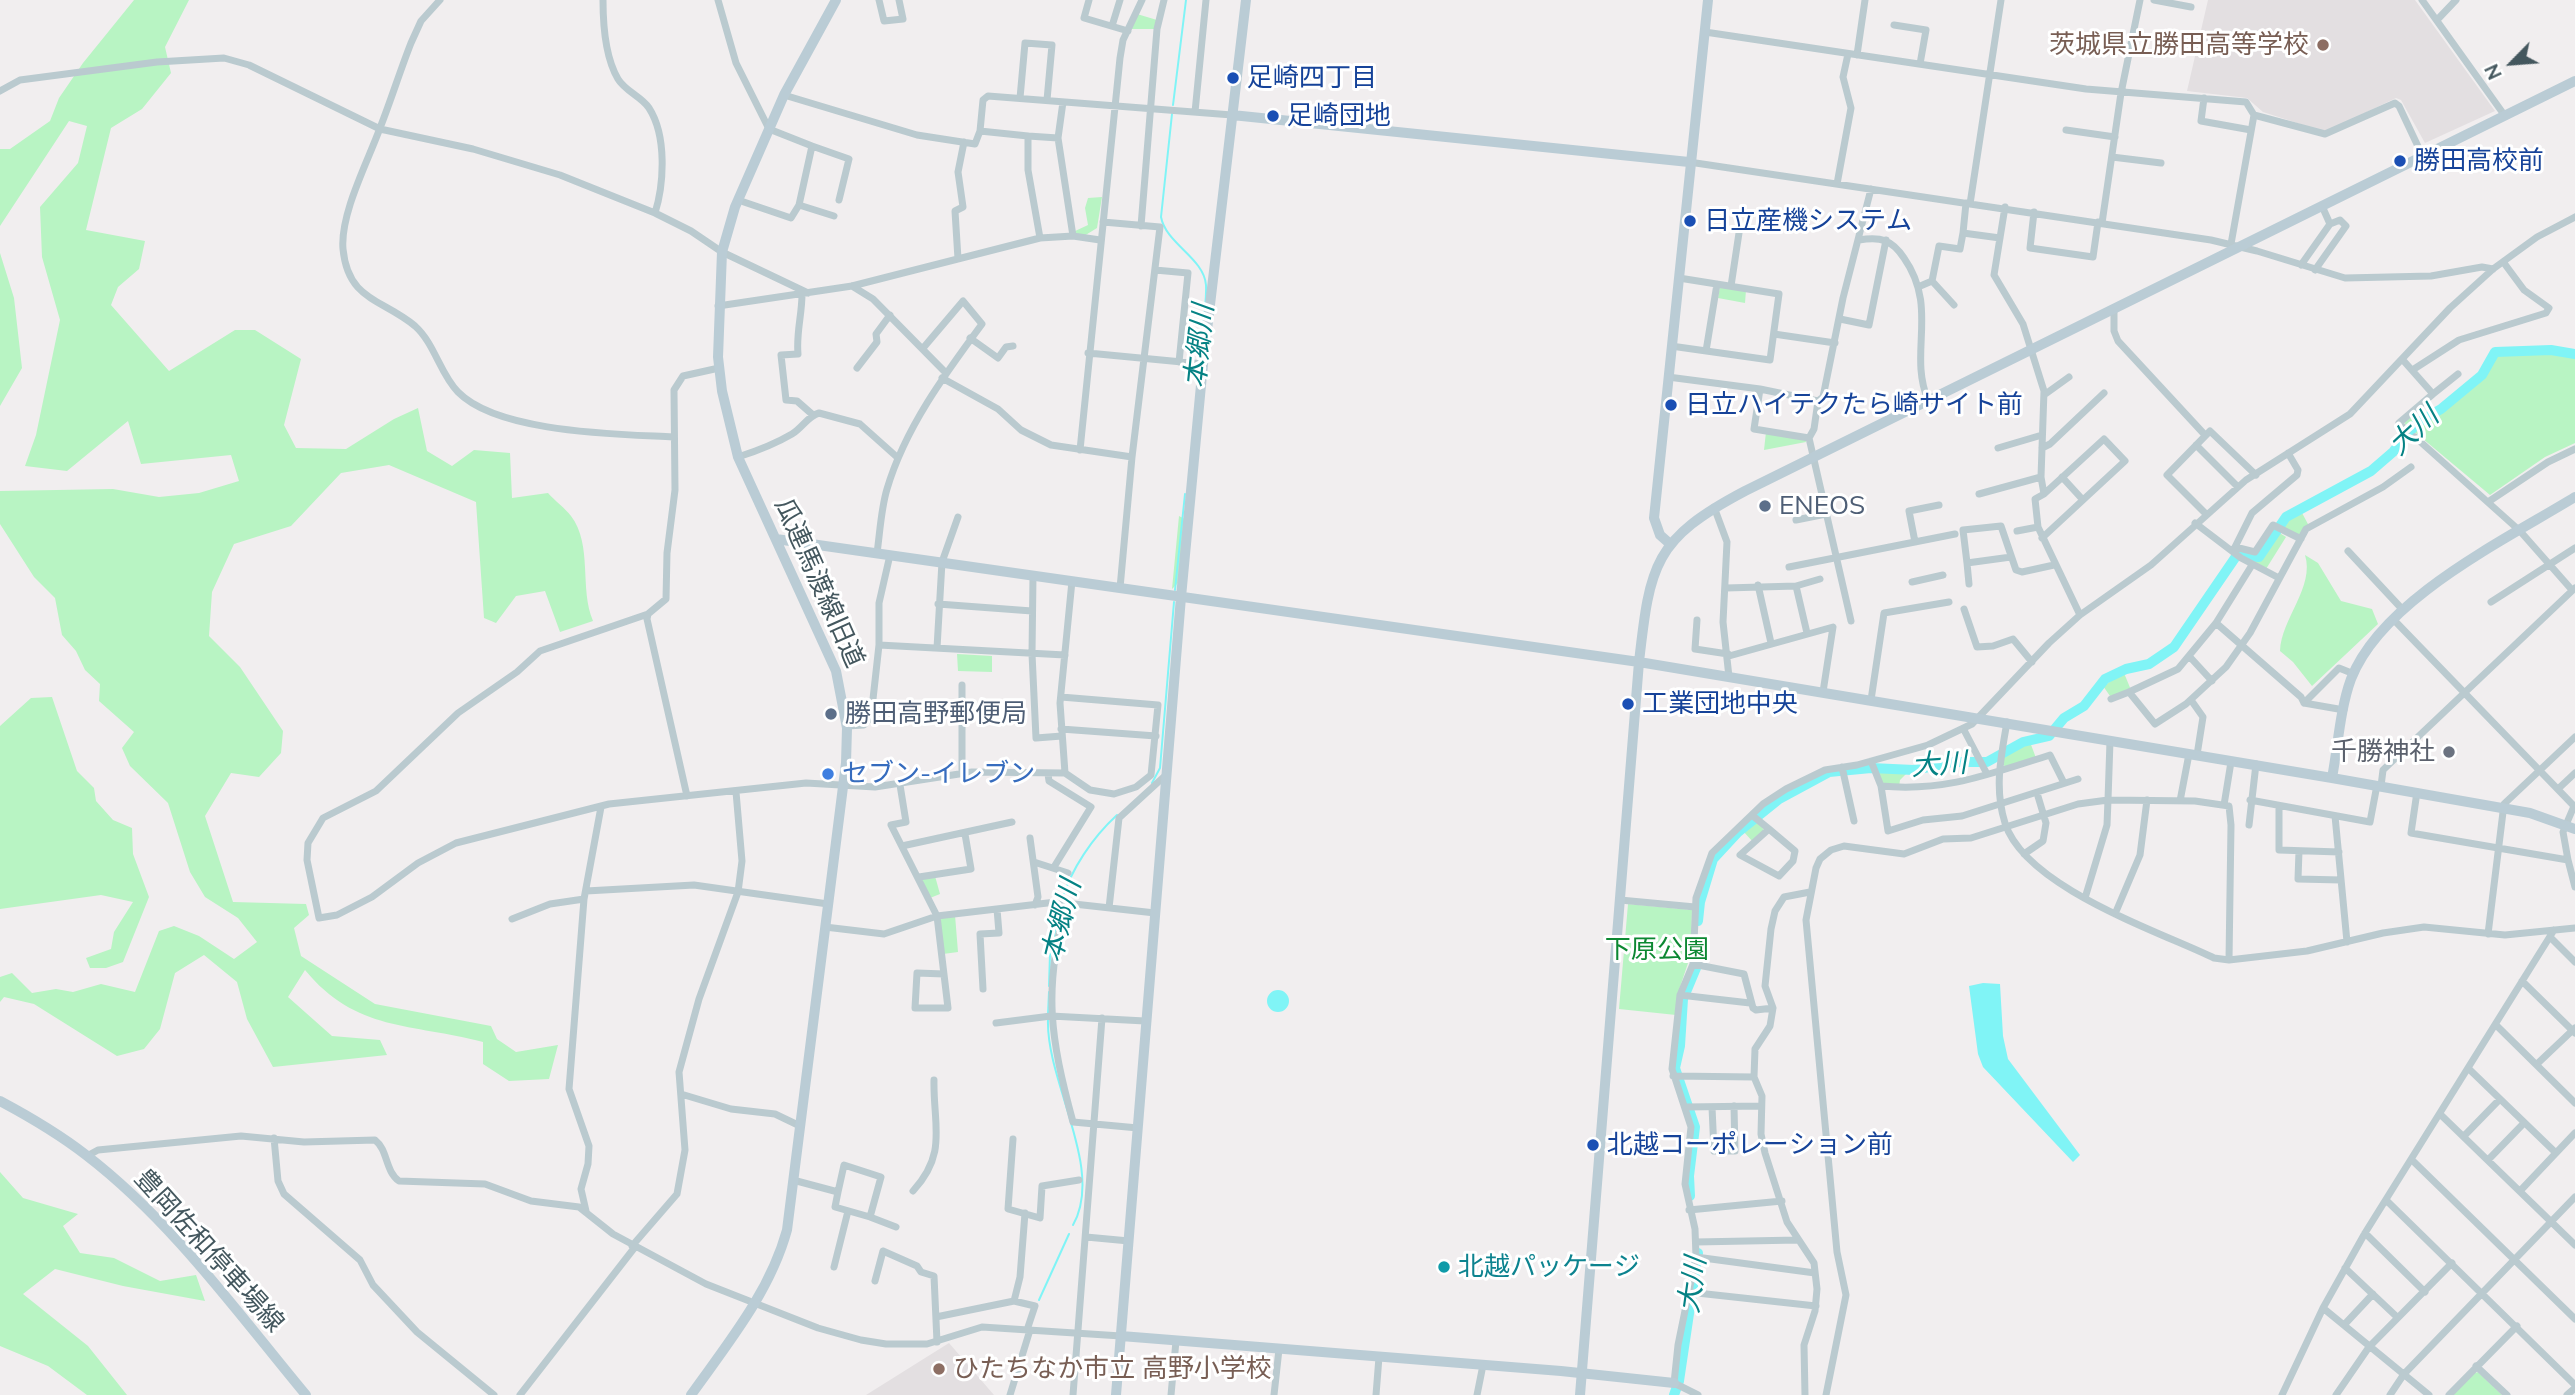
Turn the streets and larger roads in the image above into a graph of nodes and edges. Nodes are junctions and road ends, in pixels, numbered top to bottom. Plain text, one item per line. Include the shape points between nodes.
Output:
1 (440, 0) edge
2 (603, 0) edge
3 (718, 0) edge
4 (836, 0) edge
5 (879, 0) edge
6 (899, 0) edge
7 (1088, 0) edge
8 (1120, 0) edge
9 (1142, 0) edge
10 (1164, 0) edge
11 (1206, 0) edge
12 (1245, 0) edge
13 (1709, 0) edge
14 (1865, 0) edge
15 (2001, 0) edge
16 (2140, 0) edge
17 (2154, 0) edge
18 (2422, 0) edge
19 (2455, 0) edge
20 (2191, 7) dead end
21 (2437, 20) junction
22 (1894, 25) dead end
23 (1112, 26) junction
24 (1128, 31) junction
25 (1705, 32) junction
26 (1853, 54) junction
27 (1920, 64) junction
28 (1991, 75) junction
29 (2575, 81) edge
30 (0, 91) edge
31 (2121, 93) junction
32 (784, 95) junction
33 (1020, 98) junction
34 (2204, 98) junction
35 (1046, 100) junction
36 (1063, 102) junction
37 (1115, 105) junction
38 (1151, 108) junction
39 (1195, 112) junction
40 (1232, 115) junction
41 (2254, 115) junction
42 (2505, 116) junction
43 (380, 129) junction
44 (769, 129) junction
45 (2066, 130) dead end
46 (2251, 130) junction
47 (980, 131) junction
48 (1028, 136) junction
49 (2115, 137) junction
50 (1058, 138) junction
51 (964, 142) junction
52 (812, 146) junction
53 (2112, 157) junction
54 (2423, 157) junction
55 (1689, 162) junction
56 (2161, 163) dead end
57 (1837, 184) junction
58 (1871, 189) junction
59 (738, 200) junction
60 (839, 200) dead end
61 (1968, 203) junction
62 (799, 205) junction
63 (2322, 206) junction
64 (2005, 207) junction
65 (2034, 212) junction
66 (655, 214) junction
67 (834, 216) dead end
68 (2575, 217) edge
69 (1103, 222) junction
70 (2100, 223) junction
71 (2330, 224) junction
72 (1141, 226) junction
73 (1739, 233) dead end
74 (1963, 233) junction
75 (1073, 236) junction
76 (2000, 238) junction
77 (1040, 239) junction
78 (1100, 240) junction
79 (1859, 240) junction
80 (1886, 240) junction
81 (2236, 245) junction
82 (722, 252) junction
83 (958, 258) junction
84 (2504, 263) junction
85 (2301, 265) junction
86 (2493, 269) junction
87 (1155, 270) junction
88 (2315, 270) junction
89 (1679, 278) junction
90 (1932, 281) junction
91 (1717, 284) junction
92 (852, 286) junction
93 (1731, 286) junction
94 (1918, 287) junction
95 (805, 293) junction
96 (1954, 305) dead end
97 (718, 306) junction
98 (2114, 309) junction
99 (890, 315) junction
100 (1840, 319) junction
101 (1774, 334) junction
102 (970, 338) junction
103 (1835, 343) junction
104 (1013, 346) dead end
105 (1671, 346) junction
106 (924, 347) junction
107 (2031, 349) junction
108 (1706, 351) junction
109 (1088, 353) junction
110 (1144, 359) junction
111 (2402, 359) junction
112 (1179, 362) junction
113 (1198, 364) junction
114 (719, 368) junction
115 (856, 368) dead end
116 (2414, 369) junction
117 (2458, 374) dead end
118 (944, 375) junction
119 (1668, 377) junction
120 (2069, 377) dead end
121 (1760, 389) junction
122 (2104, 393) dead end
123 (2433, 394) junction
124 (2044, 395) junction
125 (1928, 400) junction
126 (1818, 401) junction
127 (813, 415) junction
128 (2407, 430) dead end
129 (2042, 435) junction
130 (2205, 435) junction
131 (673, 436) junction
132 (2415, 437) dead end
133 (1809, 438) junction
134 (2196, 445) junction
135 (1998, 448) dead end
136 (2042, 448) junction
137 (2575, 449) edge
138 (1080, 450) junction
139 (2288, 453) junction
140 (738, 457) junction
141 (1132, 457) junction
142 (1813, 457) junction
143 (898, 458) junction
144 (2411, 467) dead end
145 (2256, 475) junction
146 (2041, 477) junction
147 (2062, 477) junction
148 (2238, 487) junction
149 (1979, 494) dead end
150 (2043, 494) junction
151 (2575, 497) edge
152 (2083, 500) junction
153 (2488, 502) junction
154 (1939, 505) dead end
155 (1714, 507) junction
156 (1826, 514) junction
157 (2206, 514) junction
158 (958, 517) dead end
159 (1796, 520) dead end
160 (2195, 523) junction
161 (2038, 527) junction
162 (2017, 531) dead end
163 (2521, 531) junction
164 (1955, 534) dead end
165 (2042, 538) junction
166 (776, 539) junction
167 (2301, 539) junction
168 (1915, 542) junction
169 (1669, 543) junction
170 (2575, 548) edge
171 (2233, 549) junction
172 (2348, 551) dead end
173 (877, 553) junction
174 (890, 555) junction
175 (1836, 557) junction
176 (2011, 557) junction
177 (942, 562) junction
178 (1967, 563) junction
179 (2549, 564) junction
180 (2054, 565) junction
181 (2252, 565) junction
182 (1789, 567) dead end
183 (1033, 576) junction
184 (1943, 576) dead end
185 (2279, 578) junction
186 (1820, 579) dead end
187 (1072, 581) junction
188 (1912, 582) dead end
189 (1969, 584) dead end
190 (1758, 586) junction
191 (1796, 586) junction
192 (1120, 588) junction
193 (1726, 588) junction
194 (2574, 589) edge
195 (1181, 597) junction
196 (1949, 601) dead end
197 (2491, 602) dead end
198 (939, 604) junction
199 (1964, 609) dead end
200 (2403, 610) junction
201 (1032, 611) junction
202 (648, 614) junction
203 (2080, 615) junction
204 (2393, 619) junction
205 (1697, 620) dead end
206 (1851, 621) dead end
207 (2216, 622) junction
208 (1807, 632) junction
209 (1771, 643) junction
210 (879, 645) junction
211 (2241, 647) junction
212 (937, 648) junction
213 (1032, 653) junction
214 (1065, 654) junction
215 (1728, 655) junction
216 (2189, 656) junction
217 (1639, 662) junction
218 (2032, 662) junction
219 (2354, 674) junction
220 (1729, 677) junction
221 (2212, 681) junction
222 (962, 685) dead end
223 (2465, 691) junction
224 (1823, 692) junction
225 (2129, 692) junction
226 (1061, 697) junction
227 (2111, 699) dead end
228 (1871, 700) junction
229 (2191, 700) junction
230 (2304, 703) junction
231 (2344, 710) junction
232 (1982, 717) junction
233 (2007, 722) junction
234 (847, 726) junction
235 (1964, 730) junction
236 (1062, 733) junction
237 (1156, 736) junction
238 (2575, 737) edge
239 (2110, 741) junction
240 (2193, 755) junction
241 (2231, 761) junction
242 (2256, 764) junction
243 (1873, 766) junction
244 (1842, 767) junction
245 (2540, 770) junction
246 (1986, 771) junction
247 (1998, 771) junction
248 (962, 773) junction
249 (1065, 773) junction
250 (2575, 773) edge
251 (1048, 774) junction
252 (1151, 775) junction
253 (2332, 778) junction
254 (1162, 779) junction
255 (2078, 779) dead end
256 (2064, 783) junction
257 (900, 785) junction
258 (2379, 785) junction
259 (843, 786) junction
260 (1881, 786) junction
261 (2558, 789) junction
262 (736, 792) junction
263 (2417, 792) junction
264 (2037, 793) junction
265 (687, 796) junction
266 (2108, 800) junction
267 (2147, 800) junction
268 (2250, 800) junction
269 (2180, 801) junction
270 (2000, 804) junction
271 (2224, 805) junction
272 (2279, 806) junction
273 (601, 807) junction
274 (2504, 807) junction
275 (2043, 813) junction
276 (2335, 816) junction
277 (1756, 818) junction
278 (1854, 821) dead end
279 (1012, 822) dead end
280 (2006, 825) junction
281 (2249, 825) dead end
282 (2570, 827) edge
283 (1769, 829) junction
284 (965, 834) junction
285 (1030, 838) dead end
286 (902, 846) junction
287 (2499, 848) junction
288 (2299, 851) junction
289 (2339, 852) junction
290 (2024, 854) junction
291 (2568, 860) junction
292 (1034, 862) junction
293 (1054, 867) junction
294 (1068, 873) dead end
295 (919, 877) junction
296 (2341, 880) junction
297 (2575, 887) edge
298 (738, 892) junction
299 (1810, 892) junction
300 (585, 895) junction
301 (2085, 898) junction
302 (1620, 900) junction
303 (1066, 903) junction
304 (828, 904) junction
305 (1035, 905) junction
306 (1695, 907) junction
307 (1110, 908) junction
308 (997, 909) junction
309 (1156, 913) junction
310 (2115, 914) junction
311 (937, 916) junction
312 (512, 919) dead end
313 (825, 927) junction
314 (2575, 928) edge
315 (2552, 933) junction
316 (2488, 934) junction
317 (2347, 942) junction
318 (2229, 960) junction
319 (2575, 962) edge
320 (1695, 965) junction
321 (944, 974) junction
322 (2522, 981) junction
323 (983, 989) dead end
324 (1683, 995) junction
325 (1750, 1003) junction
326 (1773, 1009) junction
327 (1047, 1016) junction
328 (1102, 1018) junction
329 (1145, 1021) junction
330 (996, 1023) dead end
331 (2497, 1026) junction
332 (2574, 1030) edge
333 (2537, 1064) junction
334 (2469, 1069) junction
335 (1676, 1076) junction
336 (1754, 1077) junction
337 (934, 1080) dead end
338 (681, 1094) junction
339 (2500, 1099) junction
340 (0, 1101) edge
341 (2575, 1102) edge
342 (1734, 1106) junction
343 (1761, 1106) junction
344 (1690, 1107) junction
345 (1712, 1107) junction
346 (2441, 1115) junction
347 (2525, 1122) junction
348 (1094, 1124) junction
349 (800, 1126) junction
350 (1138, 1128) junction
351 (2575, 1133) edge
352 (2464, 1136) junction
353 (274, 1138) junction
354 (1013, 1139) dead end
355 (2556, 1153) junction
356 (88, 1156) junction
357 (2412, 1160) junction
358 (2488, 1160) junction
359 (793, 1180) junction
360 (1079, 1180) dead end
361 (913, 1191) dead end
362 (2520, 1191) junction
363 (838, 1192) junction
364 (2575, 1196) edge
365 (2386, 1200) junction
366 (1782, 1201) junction
367 (1692, 1209) junction
368 (848, 1210) junction
369 (586, 1212) junction
370 (1025, 1213) junction
371 (870, 1217) junction
372 (2552, 1222) junction
373 (897, 1227) dead end
374 (2365, 1233) junction
375 (1086, 1237) junction
376 (1798, 1240) junction
377 (1129, 1241) junction
378 (1698, 1242) junction
379 (2575, 1245) edge
380 (634, 1246) junction
381 (1698, 1257) junction
382 (2515, 1261) junction
383 (2452, 1264) junction
384 (834, 1267) dead end
385 (2346, 1268) junction
386 (1815, 1273) junction
387 (875, 1281) dead end
388 (2425, 1292) junction
389 (1692, 1293) junction
390 (2373, 1294) junction
391 (2483, 1294) junction
392 (756, 1301) junction
393 (1014, 1301) junction
394 (1816, 1306) junction
395 (2323, 1308) junction
396 (936, 1317) junction
397 (2397, 1317) junction
398 (2575, 1320) edge
399 (2344, 1325) junction
400 (2517, 1326) junction
401 (1028, 1330) junction
402 (1077, 1334) junction
403 (1121, 1336) junction
404 (1176, 1341) junction
405 (937, 1342) junction
406 (2369, 1347) junction
407 (1279, 1349) junction
408 (1379, 1357) junction
409 (1483, 1365) junction
410 (2476, 1366) junction
411 (1582, 1374) junction
412 (2404, 1374) junction
413 (1677, 1385) junction
414 (2575, 1386) edge
415 (306, 1395) edge
416 (494, 1395) edge
417 (520, 1395) edge
418 (691, 1395) edge
419 (1010, 1395) edge
420 (1073, 1395) edge
421 (1116, 1395) edge
422 (1171, 1395) edge
423 (1274, 1395) edge
424 (1376, 1395) edge
425 (1478, 1395) edge
426 (1580, 1395) edge
427 (1699, 1395) edge
428 (1805, 1395) edge
429 (1826, 1395) edge
430 (2282, 1395) edge
431 (2336, 1395) edge
432 (2390, 1395) edge
433 (2429, 1395) edge
434 (2449, 1395) edge
435 (2507, 1395) edge
436 (2567, 1395) edge

1 - 43 street via 421,21
2 - 66 street via 606,41 618,79 649,107 656,126 662,174
3 - 44 street via 736,62
4 - 32 street, 瓜連馬渡線旧道
5 - 6 street via 884,21 903,19
7 - 23 street via 1084,18
8 - 23 street
9 - 24 street
10 - 38 street
11 - 39 street
12 - 40 street
13 - 25 street
14 - 26 street
15 - 28 street
16 - 31 street
17 - 20 street
18 - 21 street
19 - 21 street
21 - 42 street
22 - 27 street via 1926,30
23 - 24 street
24 - 37 street
25 - 26 street
25 - 55 street
26 - 27 street
26 - 57 street via 1843,77 1850,108
27 - 28 street
28 - 31 street
28 - 61 street
29 - 42 street
30 - 43 street via 20,80 224,58 249,65
31 - 34 street
31 - 49 street
32 - 44 street, 瓜連馬渡線旧道
32 - 51 street via 918,135
33 - 35 street
33 - 35 street via 1025,43 1052,45
33 - 47 street via 988,96 983,100
34 - 41 street via 2246,102
34 - 46 street via 2201,121
35 - 36 street
36 - 37 street
36 - 50 street
37 - 38 street
37 - 69 street
38 - 39 street
38 - 72 street
39 - 40 street
40 - 55 street
40 - 113 street
41 - 46 street
41 - 54 street via 2325,134 2395,103
42 - 54 street
43 - 66 street via 560,175
43 - 131 street via 358,184 343,242 347,270 361,293 414,325 456,390 483,409 543,426
44 - 52 street
44 - 59 street, 瓜連馬渡線旧道
45 - 49 street
46 - 81 street
47 - 48 street
47 - 51 street via 977,142
48 - 50 street
48 - 77 street via 1027,170
49 - 53 street
50 - 75 street
51 - 83 street via 958,172 963,207 954,211
52 - 60 street via 849,159
52 - 62 street
53 - 56 street
53 - 70 street
54 - 63 street
55 - 57 street
55 - 89 street
57 - 58 street
58 - 61 street
58 - 79 street
59 - 62 street via 791,218
59 - 82 street, 瓜連馬渡線旧道
61 - 64 street
61 - 74 street
62 - 67 street
63 - 71 street
63 - 81 street
64 - 65 street
64 - 76 street
65 - 70 street
65 - 70 street via 2030,248 2093,257
66 - 82 street
68 - 84 street via 2537,237
69 - 72 street
69 - 78 street
70 - 81 street
71 - 85 street
71 - 88 street via 2340,220 2346,226
72 - 87 street via 1160,228
73 - 93 street
74 - 76 street
74 - 90 street via 1961,248 1939,246
75 - 77 street
75 - 78 street
76 - 107 street via 1994,275 2023,324
77 - 83 street
78 - 109 street
79 - 80 street
79 - 100 street
80 - 94 street via 1910,266
80 - 100 street via 1869,325
81 - 85 street
81 - 98 street
82 - 95 street
82 - 97 street, 瓜連馬渡線旧道
83 - 92 street
84 - 86 street
84 - 116 street via 2524,290 2549,308 2546,313 2459,340
85 - 88 street
86 - 88 street via 2359,279
86 - 111 street
87 - 110 street
87 - 112 street via 1188,273
89 - 91 street
89 - 105 street
90 - 94 street
90 - 96 street
91 - 93 street
91 - 108 street
92 - 95 street
92 - 99 street
93 - 101 street via 1779,294
94 - 125 street via 1924,316 1921,370
95 - 97 street
95 - 127 street via 796,328 798,354 781,355 786,400 797,401
97 - 114 street, 瓜連馬渡線旧道
98 - 107 street
98 - 130 street via 2118,341
99 - 106 street
99 - 115 street via 876,334 877,342
100 - 103 street
101 - 103 street
101 - 108 street via 1770,360
102 - 104 street via 998,358 1006,347
102 - 106 street via 982,324 963,301
102 - 118 street
103 - 126 street via 1823,397
105 - 108 street
105 - 119 street
106 - 118 street
107 - 124 street
107 - 125 street
109 - 110 street
109 - 138 street
110 - 112 street
110 - 141 street
111 - 116 street
111 - 139 street via 2350,414
112 - 113 street
113 - 195 street
114 - 131 street via 679,379 674,390
114 - 140 street, 瓜連馬渡線旧道
116 - 123 street
117 - 123 street
118 - 138 street via 998,408 1021,430 1051,445
118 - 143 street
119 - 121 street
119 - 169 street via 1654,518 1660,535
120 - 124 street
121 - 126 street
121 - 133 street via 1754,429
122 - 136 street
123 - 128 street via 2399,423
124 - 129 street
125 - 142 street
126 - 133 street
127 - 140 street via 794,433
127 - 143 street via 860,424
129 - 135 street
129 - 136 street
130 - 134 street
130 - 145 street via 2210,431
131 - 202 street via 676,490 666,599
132 - 153 street
133 - 142 street
134 - 148 street
134 - 157 street via 2167,475
136 - 146 street
137 - 153 street
138 - 141 street
139 - 145 street
139 - 171 street via 2297,475 2252,513
140 - 166 street, 瓜連馬渡線旧道
141 - 192 street
142 - 155 street
142 - 156 street
143 - 173 street via 886,491
144 - 167 street via 2306,529
145 - 148 street
146 - 149 street
146 - 150 street
147 - 150 street
147 - 152 street
147 - 152 street via 2104,439 2125,461
148 - 157 street
150 - 161 street via 2035,499
151 - 163 street
152 - 165 street
153 - 163 street
154 - 168 street via 1909,511
155 - 169 street
155 - 193 street via 1727,542
156 - 159 street
156 - 175 street
157 - 160 street
158 - 177 street
160 - 171 street
160 - 203 street via 2151,565
161 - 162 street
161 - 165 street
163 - 179 street
163 - 200 street via 2462,566
164 - 168 street
165 - 180 street
166 - 173 street
166 - 234 street, 瓜連馬渡線旧道 via 829,652
167 - 171 street via 2273,525 2255,552
167 - 185 street
168 - 175 street
169 - 217 street via 1649,583
170 - 179 street
171 - 181 street
172 - 200 street
173 - 174 street
174 - 177 street
174 - 210 street via 879,603
175 - 182 street
175 - 206 street
176 - 178 street
176 - 178 street via 2001,526 1963,530
176 - 180 street via 2016,570 2022,572
177 - 183 street
177 - 198 street
178 - 189 street
179 - 194 street
179 - 197 street
180 - 203 street
181 - 185 street
181 - 207 street
183 - 187 street
183 - 201 street
184 - 188 street
185 - 211 street
186 - 191 street
187 - 192 street
187 - 214 street
190 - 191 street
190 - 193 street
190 - 209 street
191 - 208 street
192 - 195 street
193 - 215 street via 1723,622
194 - 223 street
195 - 217 street
195 - 254 street
196 - 228 street via 1884,613
198 - 201 street
198 - 212 street
199 - 218 street via 1977,647 2013,639
200 - 204 street
201 - 213 street
202 - 265 street
202 - 273 street via 540,651 448,722 376,791 323,818 308,844 307,860 318,918 337,915 372,897 404,872 456,843
203 - 218 street
204 - 219 street via 2368,646
204 - 223 street
205 - 215 street via 1695,649
207 - 211 street
207 - 216 street
208 - 209 street
208 - 224 street via 1833,627
209 - 215 street
210 - 212 street
210 - 234 street via 871,717 864,725
211 - 221 street
211 - 230 street
212 - 213 street
213 - 214 street
213 - 236 street via 1037,738
214 - 226 street
215 - 220 street
216 - 221 street
216 - 225 street via 2166,677
217 - 220 street
217 - 302 street
218 - 232 street
219 - 230 street via 2339,668
219 - 231 street
220 - 224 street
221 - 229 street
222 - 248 street
223 - 245 street
223 - 258 street via 2383,770
224 - 228 street
225 - 227 street
225 - 229 street via 2155,724
226 - 236 street
226 - 237 street via 1158,705
228 - 232 street
229 - 240 street via 2203,717
230 - 231 street
231 - 253 street
232 - 233 street
232 - 235 street
233 - 239 street
233 - 247 street
234 - 259 street, 瓜連馬渡線旧道
235 - 243 street
235 - 246 street
236 - 237 street
236 - 249 street
237 - 252 street
238 - 245 street
239 - 240 street
239 - 266 street
240 - 241 street
240 - 269 street
241 - 242 street
241 - 271 street
242 - 253 street
242 - 268 street
243 - 244 street
243 - 260 street
244 - 277 street via 1825,770 1773,795
244 - 278 street
245 - 261 street
245 - 274 street
246 - 247 street
246 - 260 street via 1955,785 1921,789
247 - 256 street via 2050,755
247 - 270 street
248 - 251 street
248 - 257 street
249 - 251 street
249 - 252 street via 1090,790 1114,794 1136,788
250 - 261 street
251 - 293 street via 1049,781 1090,807
252 - 254 street
253 - 258 street
254 - 307 street via 1119,818
254 - 309 street
255 - 256 street
256 - 264 street
257 - 259 street
257 - 286 street via 906,822 891,825
258 - 263 street
258 - 276 street via 2370,822
259 - 262 street via 806,783
259 - 304 street, 瓜連馬渡線旧道
260 - 270 street via 1888,831
261 - 282 street via 2574,806
262 - 265 street
262 - 298 street via 742,861
263 - 274 street
263 - 287 street via 2411,833
264 - 270 street
264 - 275 street
265 - 273 street
266 - 267 street
266 - 275 street
266 - 301 street via 2107,825
267 - 269 street
267 - 310 street via 2140,855
268 - 272 street
268 - 281 street
269 - 271 street
270 - 280 street
271 - 318 street via 2229,806 2231,825
272 - 276 street
272 - 288 street via 2279,850
273 - 300 street
274 - 282 street
274 - 287 street
275 - 280 street
275 - 290 street via 2043,841
276 - 289 street
277 - 283 street
277 - 306 street via 1712,853
279 - 284 street
280 - 290 street
280 - 299 street via 1971,838 1943,839 1904,854 1837,848 1820,859
282 - 291 street
283 - 283 street via 1795,852 1779,877 1740,855
284 - 286 street
284 - 295 street via 971,869
285 - 292 street
286 - 295 street
287 - 291 street
287 - 316 street
288 - 289 street
288 - 296 street via 2298,879
289 - 296 street
290 - 301 street
291 - 297 street
292 - 293 street
292 - 305 street
293 - 294 street
295 - 311 street
296 - 317 street
298 - 300 street via 694,884
298 - 304 street
298 - 338 street via 699,999 679,1072
299 - 326 street via 1784,897 1775,911 1765,986
299 - 429 street via 1806,920 1836,1252 1846,1295
300 - 312 street
300 - 369 street via 569,1089 589,1146 581,1189
301 - 310 street
302 - 306 street
302 - 411 street
303 - 305 street
303 - 307 street
303 - 327 street via 1053,951
304 - 313 street, 瓜連馬渡線旧道
305 - 308 street
306 - 320 street
307 - 309 street
308 - 311 street
308 - 323 street via 999,933 980,934
309 - 329 street
310 - 318 street via 2214,958
311 - 313 street via 884,934
311 - 321 street
313 - 349 street, 瓜連馬渡線旧道
314 - 315 street
315 - 316 street
315 - 319 street
315 - 322 street
316 - 317 street via 2424,928
317 - 318 street
320 - 324 street
320 - 325 street via 1744,974
321 - 321 street via 948,1008 915,1007 917,974
322 - 331 street
322 - 332 street
324 - 325 street
324 - 335 street
325 - 326 street via 1756,1010
326 - 336 street via 1770,1026 1755,1049
327 - 328 street
327 - 330 street
327 - 348 street via 1073,1122
328 - 329 street
328 - 348 street
329 - 350 street
331 - 333 street
331 - 334 street
332 - 333 street
333 - 341 street
334 - 339 street
334 - 346 street
335 - 336 street
335 - 344 street
336 - 343 street
337 - 361 street via 937,1129 932,1168
338 - 349 street via 731,1109 775,1114
338 - 380 street via 685,1150 677,1194
339 - 347 street
339 - 352 street
340 - 356 street, 豊岡佐和停車場線
342 - 343 street
342 - 345 street
342 - 345 street via 1735,1151 1714,1151
343 - 366 street via 1765,1153
344 - 345 street
344 - 367 street via 1685,1184
346 - 352 street
346 - 357 street
347 - 355 street
347 - 358 street
348 - 350 street
348 - 375 street
349 - 359 street, 瓜連馬渡線旧道
350 - 377 street
351 - 355 street
352 - 358 street
353 - 356 street via 98,1150
353 - 369 street via 375,1140 398,1181 485,1184 531,1201 570,1205
353 - 416 street via 278,1181 284,1194 360,1260 373,1285 417,1332
354 - 370 street via 1008,1209
355 - 362 street
356 - 415 street, 豊岡佐和停車場線 via 165,1227
357 - 365 street
357 - 382 street
358 - 362 street
359 - 363 street
359 - 392 street, 瓜連馬渡線旧道 via 780,1254
360 - 370 street via 1042,1186 1040,1218
362 - 372 street
363 - 368 street via 835,1207
363 - 371 street via 844,1165 881,1177
364 - 372 street
365 - 374 street
365 - 383 street
366 - 367 street
366 - 376 street
367 - 378 street
368 - 371 street
368 - 384 street
369 - 380 street
370 - 393 street
371 - 373 street
372 - 379 street
372 - 382 street
374 - 385 street
374 - 388 street
375 - 377 street
375 - 402 street
376 - 378 street
376 - 386 street via 1807,1248
377 - 403 street
378 - 381 street
380 - 392 street via 706,1284
380 - 417 street
381 - 386 street
381 - 389 street
382 - 391 street
382 - 398 street
383 - 388 street
383 - 391 street
385 - 390 street
385 - 395 street
386 - 394 street
387 - 396 street via 883,1251 934,1276
388 - 397 street
389 - 394 street
389 - 413 street
390 - 397 street
390 - 399 street
391 - 400 street
391 - 412 street
392 - 405 street via 818,1328 861,1340 910,1346
392 - 418 street, 瓜連馬渡線旧道
393 - 396 street
393 - 401 street via 1035,1306
394 - 428 street via 1804,1345
395 - 399 street
395 - 430 street
396 - 405 street
397 - 406 street
399 - 406 street
400 - 410 street
400 - 414 street
401 - 402 street
401 - 405 street via 982,1327
401 - 419 street
402 - 403 street
402 - 420 street
403 - 404 street
403 - 421 street
404 - 407 street
404 - 422 street
406 - 412 street
406 - 431 street
407 - 408 street
407 - 423 street
408 - 409 street
408 - 424 street
409 - 411 street
409 - 425 street
410 - 434 street
410 - 435 street
411 - 413 street
411 - 426 street
412 - 432 street
412 - 433 street
413 - 427 street
414 - 436 street

